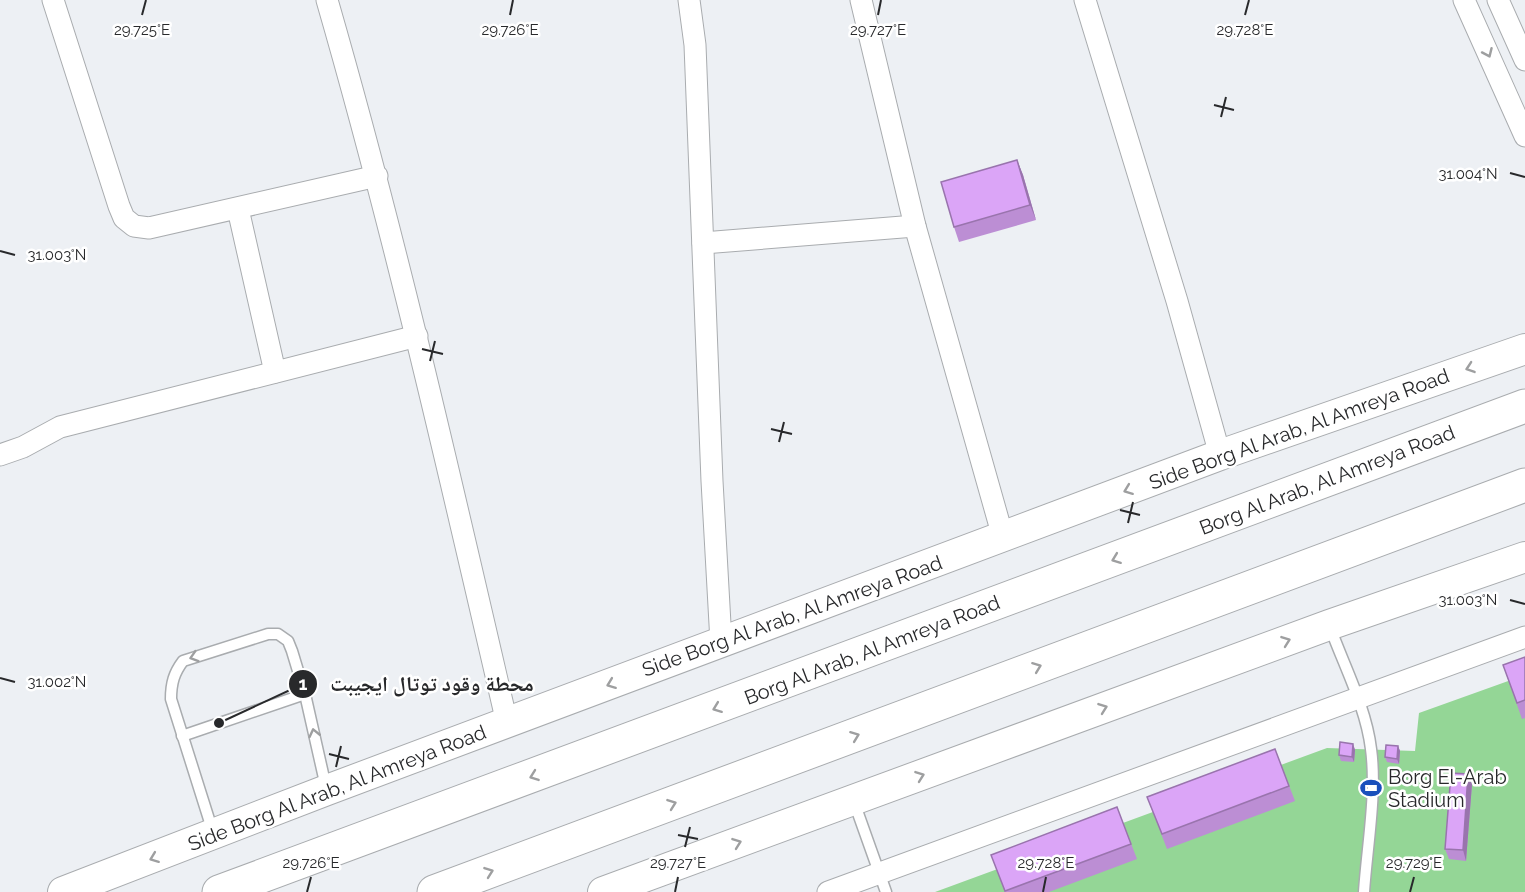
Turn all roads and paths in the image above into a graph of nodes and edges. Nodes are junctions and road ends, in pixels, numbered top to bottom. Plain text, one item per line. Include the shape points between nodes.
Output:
1 (52, 0) edge
2 (327, 0) edge
3 (689, 0) edge
4 (861, 0) edge
5 (1085, 0) edge
6 (1464, 0) edge
7 (1498, 0) edge
8 (1525, 60) edge
9 (1520, 108) edge
10 (1525, 136) edge
11 (376, 176) junction
12 (238, 210) junction
13 (915, 226) junction
14 (703, 243) junction
15 (417, 336) junction
16 (1525, 349) edge
17 (275, 372) junction
18 (1525, 406) edge
19 (0, 455) edge
20 (1220, 456) junction
21 (1525, 485) edge
22 (1003, 537) junction
23 (1525, 557) edge
24 (1329, 625) junction
25 (1525, 637) edge
26 (721, 642) junction
27 (305, 694) junction
28 (1356, 699) junction
29 (507, 723) junction
30 (182, 736) junction
31 (327, 790) junction
32 (853, 800) junction
33 (214, 835) junction
34 (883, 882) edge
35 (63, 892) edge
36 (219, 892) edge
37 (434, 892) edge
38 (603, 892) edge
39 (828, 892) edge
40 (1364, 892) edge

1 - 12 street via 124,218 134,226 149,228
2 - 11 street
3 - 14 street via 695,45
4 - 13 street
5 - 20 street
6 -> 9 street
7 - 8 street
9 - 10 street
11 - 12 street
11 - 15 street
12 - 17 street
13 - 14 street
13 - 22 street
14 - 26 street
15 - 17 street
15 - 29 street
16 -> 20 street, Side Borg Al Arab, Al Amreya Road
17 - 19 street via 60,427
18 -> 36 highway, Borg Al Arab, Al Amreya Road
20 -> 22 street, Side Borg Al Arab, Al Amreya Road
37 -> 21 highway
22 - 26 street, Side Borg Al Arab, Al Amreya Road
23 - 24 street
24 - 28 lane
32 -> 24 street
25 - 28 street
26 -> 29 street, Side Borg Al Arab, Al Amreya Road
27 - 30 lane
27 -> 30 lane via 288,641 278,634 183,661 176,670 171,699
31 -> 27 lane
28 - 34 street
28 - 40 lane via 1372,759
29 - 31 street, Side Borg Al Arab, Al Amreya Road
30 - 33 lane
31 - 33 street, Side Borg Al Arab, Al Amreya Road
32 - 34 lane
38 -> 32 street
33 -> 35 street, Side Borg Al Arab, Al Amreya Road
34 - 39 street

